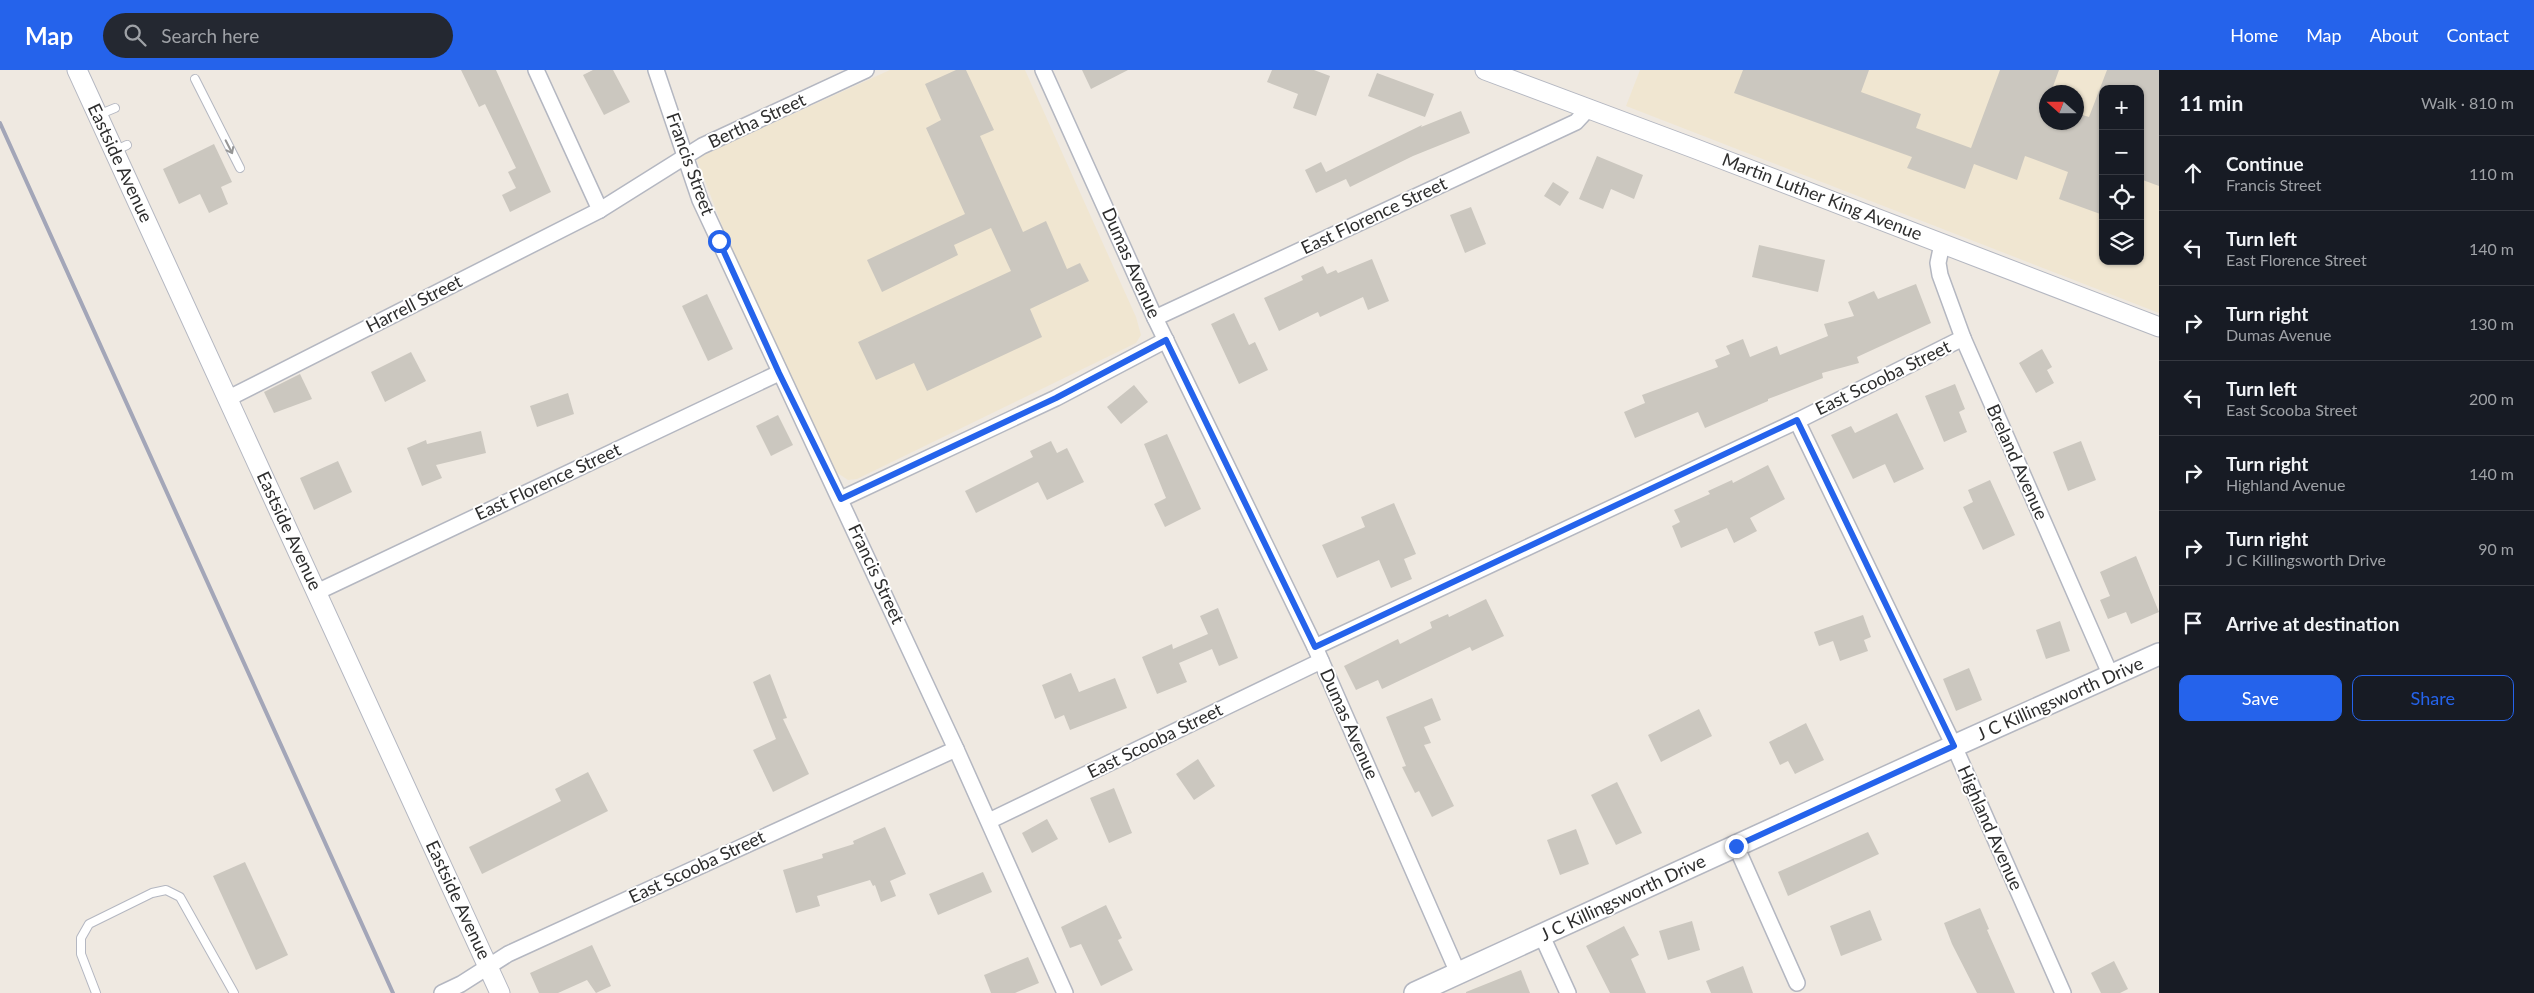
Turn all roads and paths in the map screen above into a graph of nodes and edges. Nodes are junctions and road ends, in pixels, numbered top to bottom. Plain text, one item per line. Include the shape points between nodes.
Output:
1 (77, 70) edge
2 (536, 70) edge
3 (656, 70) edge
4 (866, 70) edge
5 (1043, 70) edge
6 (1485, 70) edge
7 (195, 79) dead end
8 (115, 108) dead end
9 (1589, 108) junction
10 (97, 115) junction
11 (684, 157) junction
12 (240, 168) dead end
13 (600, 210) junction
14 (1942, 244) junction
15 (1156, 318) junction
16 (2159, 327) edge
17 (1963, 338) junction
18 (1166, 340) junction
19 (779, 373) junction
20 (227, 399) junction
21 (1797, 420) junction
22 (841, 499) junction
23 (317, 592) junction
24 (1318, 654) junction
25 (2159, 654) edge
26 (2111, 676) junction
27 (1954, 746) junction
28 (956, 749) junction
29 (990, 821) junction
30 (1736, 846) junction
31 (1542, 936) junction
32 (488, 967) junction
33 (1458, 973) junction
34 (1797, 983) dead end
35 (96, 993) edge
36 (234, 993) edge
37 (442, 993) edge
38 (500, 993) edge
39 (1065, 993) edge
40 (1416, 993) edge
41 (1568, 993) edge
42 (2063, 993) edge

1 - 10 street, Eastside Avenue
2 - 13 street
3 - 11 street, Francis Street
4 - 11 street, Bertha Street
5 - 15 street, Dumas Avenue
6 - 9 street, Martin Luther King Avenue
7 -> 12 lane
8 - 10 lane
9 - 14 street, Martin Luther King Avenue
9 - 15 street, East Florence Street via 1576,122
10 - 20 street, Eastside Avenue via 120,148
11 - 13 street, Bertha Street
11 - 19 street, Francis Street via 700,200
13 - 20 street, Harrell Street
14 - 16 street, Martin Luther King Avenue
14 - 17 street, Breland Avenue via 1938,263 1940,275
15 - 18 street, Dumas Avenue
17 - 21 street, East Scooba Street
17 - 26 street, Breland Avenue
18 - 22 street via 1056,398
18 - 24 street, Dumas Avenue
19 - 22 street, Francis Street
19 - 23 street, East Florence Street
20 - 23 street, Eastside Avenue
21 - 24 street, East Scooba Street
21 - 27 street, Highland Avenue
22 - 28 street, Francis Street
23 - 32 street, Eastside Avenue
24 - 29 street, East Scooba Street
24 - 33 street, Dumas Avenue
25 - 26 main road, J C Killingsworth Drive
26 - 27 main road, J C Killingsworth Drive
27 - 30 main road, J C Killingsworth Drive
27 - 42 street, Highland Avenue
28 - 29 street, Francis Street
28 - 32 street, East Scooba Street via 508,954
29 - 39 street, Francis Street
30 - 31 main road, J C Killingsworth Drive
30 - 34 street
31 - 33 main road, J C Killingsworth Drive
31 - 41 street
32 - 37 street, East Scooba Street
32 - 38 street, Eastside Avenue
33 - 40 main road, J C Killingsworth Drive
35 - 36 lane via 81,954 81,938 89,924 152,893 166,890 180,897

